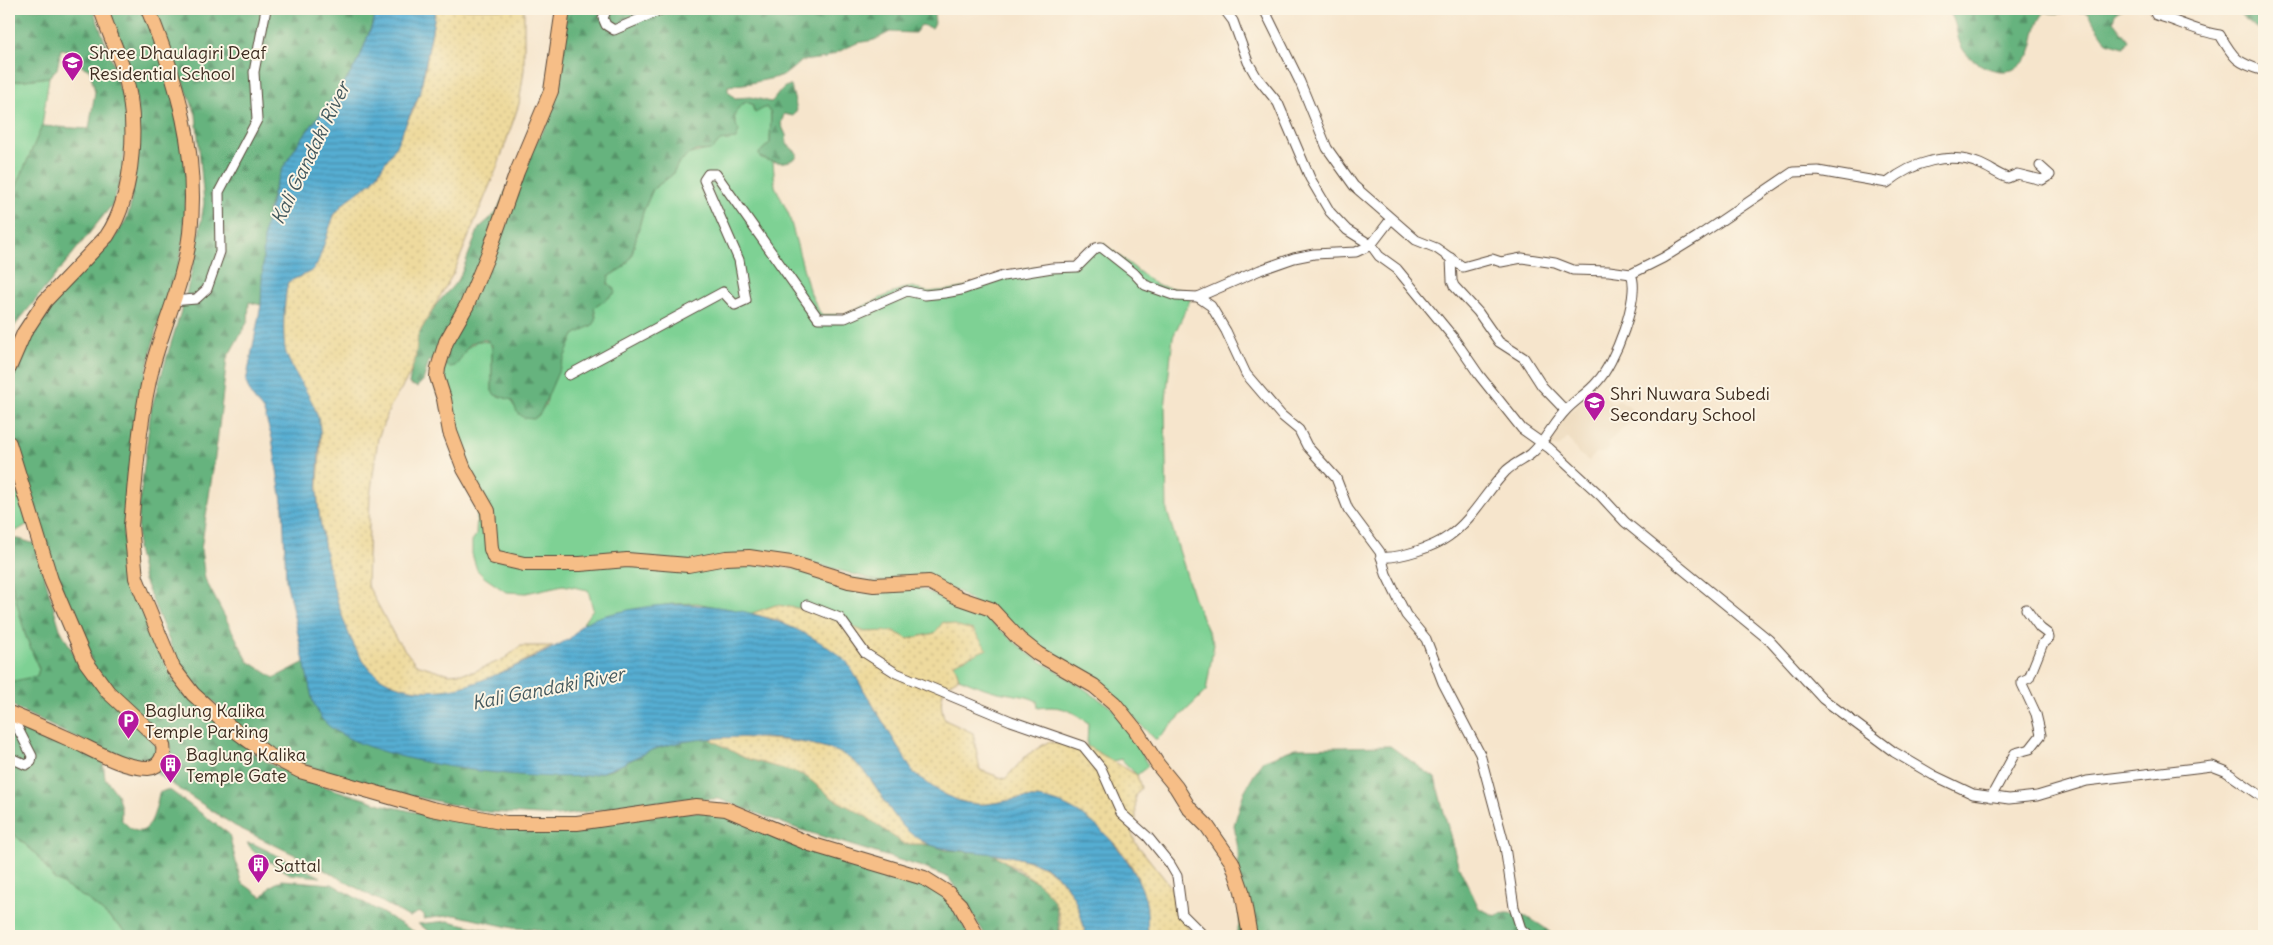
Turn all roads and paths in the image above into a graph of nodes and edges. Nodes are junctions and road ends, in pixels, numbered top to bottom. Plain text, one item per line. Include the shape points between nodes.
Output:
1 (101, 9) edge
2 (148, 9) edge
3 (266, 9) edge
4 (563, 9) edge
5 (607, 9) edge
6 (663, 9) edge
7 (1224, 9) edge
8 (1264, 9) edge
9 (2153, 9) edge
10 (2264, 70) edge
11 (2040, 166) dead end
12 (1391, 219) junction
13 (1371, 245) junction
14 (1451, 258) junction
15 (1631, 274) junction
16 (1198, 297) junction
17 (172, 302) junction
18 (9, 368) edge
19 (569, 375) dead end
20 (1565, 410) junction
21 (9, 443) edge
22 (1540, 444) junction
23 (1381, 557) junction
24 (807, 605) dead end
25 (2026, 609) dead end
26 (10, 713) edge
27 (9, 757) edge
28 (1991, 797) junction
29 (2264, 798) edge
30 (977, 936) edge
31 (1204, 936) edge
32 (1250, 936) edge
33 (1529, 936) edge

1 - 18 main road via 124,70 131,109 130,162 123,200 106,236 33,319
2 - 17 main road via 168,58 182,107 190,163 190,234
3 - 17 street via 254,72 257,120 220,192 220,252 207,289 196,299
4 - 32 main road via 551,91 517,172 489,252 467,305 446,342 438,368 437,377 450,432 464,469 488,511 494,557 524,564 628,560 688,565 749,557 791,563 866,584 929,582 959,598 991,609 1038,654 1094,686 1114,703 1135,729 1158,765 1232,862 1242,891
5 - 6 street via 603,18 606,25 614,30
7 - 13 street via 1233,21 1256,76 1278,103 1310,178 1330,212 1347,230
8 - 12 street via 1300,82 1327,148 1354,186
9 - 10 street via 2156,16 2192,26 2204,33 2220,35 2234,57 2248,67
11 - 15 street via 2050,175 2042,180 2016,174 2008,178 1982,164 1964,159 1919,164 1888,183 1818,171 1793,172 1697,237
12 - 13 street
12 - 14 street via 1416,240
13 - 16 street via 1356,252 1294,258
13 - 22 street via 1379,256 1397,269 1453,337 1506,411
14 - 15 street via 1463,267 1492,260 1501,262 1522,258 1555,263 1573,270
14 - 20 street via 1454,286 1499,342 1524,358 1542,386
15 - 20 street via 1635,287 1632,305 1611,363 1597,382
16 - 19 street via 1176,296 1144,285 1101,247 1077,267 1003,276 945,293 925,294 907,290 845,318 818,318 716,174 708,174 704,180 739,260 746,300 735,305 723,292
16 - 23 street via 1211,306 1246,374 1281,415 1299,430 1307,446 1336,478 1348,509
17 - 30 main road via 142,412 131,526 133,558 145,605 173,668 193,694 226,723 267,754 300,771 385,797 484,820 577,823 696,806 726,810 810,844 924,878 954,899
20 - 22 street
21 - 26 main road via 51,580 86,662 108,692 162,742 163,757 150,768 136,766 112,759
22 - 23 street via 1504,473 1467,520 1446,538 1407,554
22 - 28 street via 1549,448 1625,522 1769,640 1823,699 1894,752 1973,794
23 - 33 street via 1406,616 1426,639 1480,754 1505,847 1514,907 1521,929
24 - 31 street via 840,618 865,653 896,673 1011,721 1083,746 1101,768 1121,813 1148,837 1170,864 1177,876 1182,914
25 - 28 street via 2049,638 2042,643 2029,678 2022,681 2041,735 2030,749 2015,753
26 - 27 street via 32,762 26,765
28 - 29 street via 2037,796 2088,781 2212,766 2225,770

